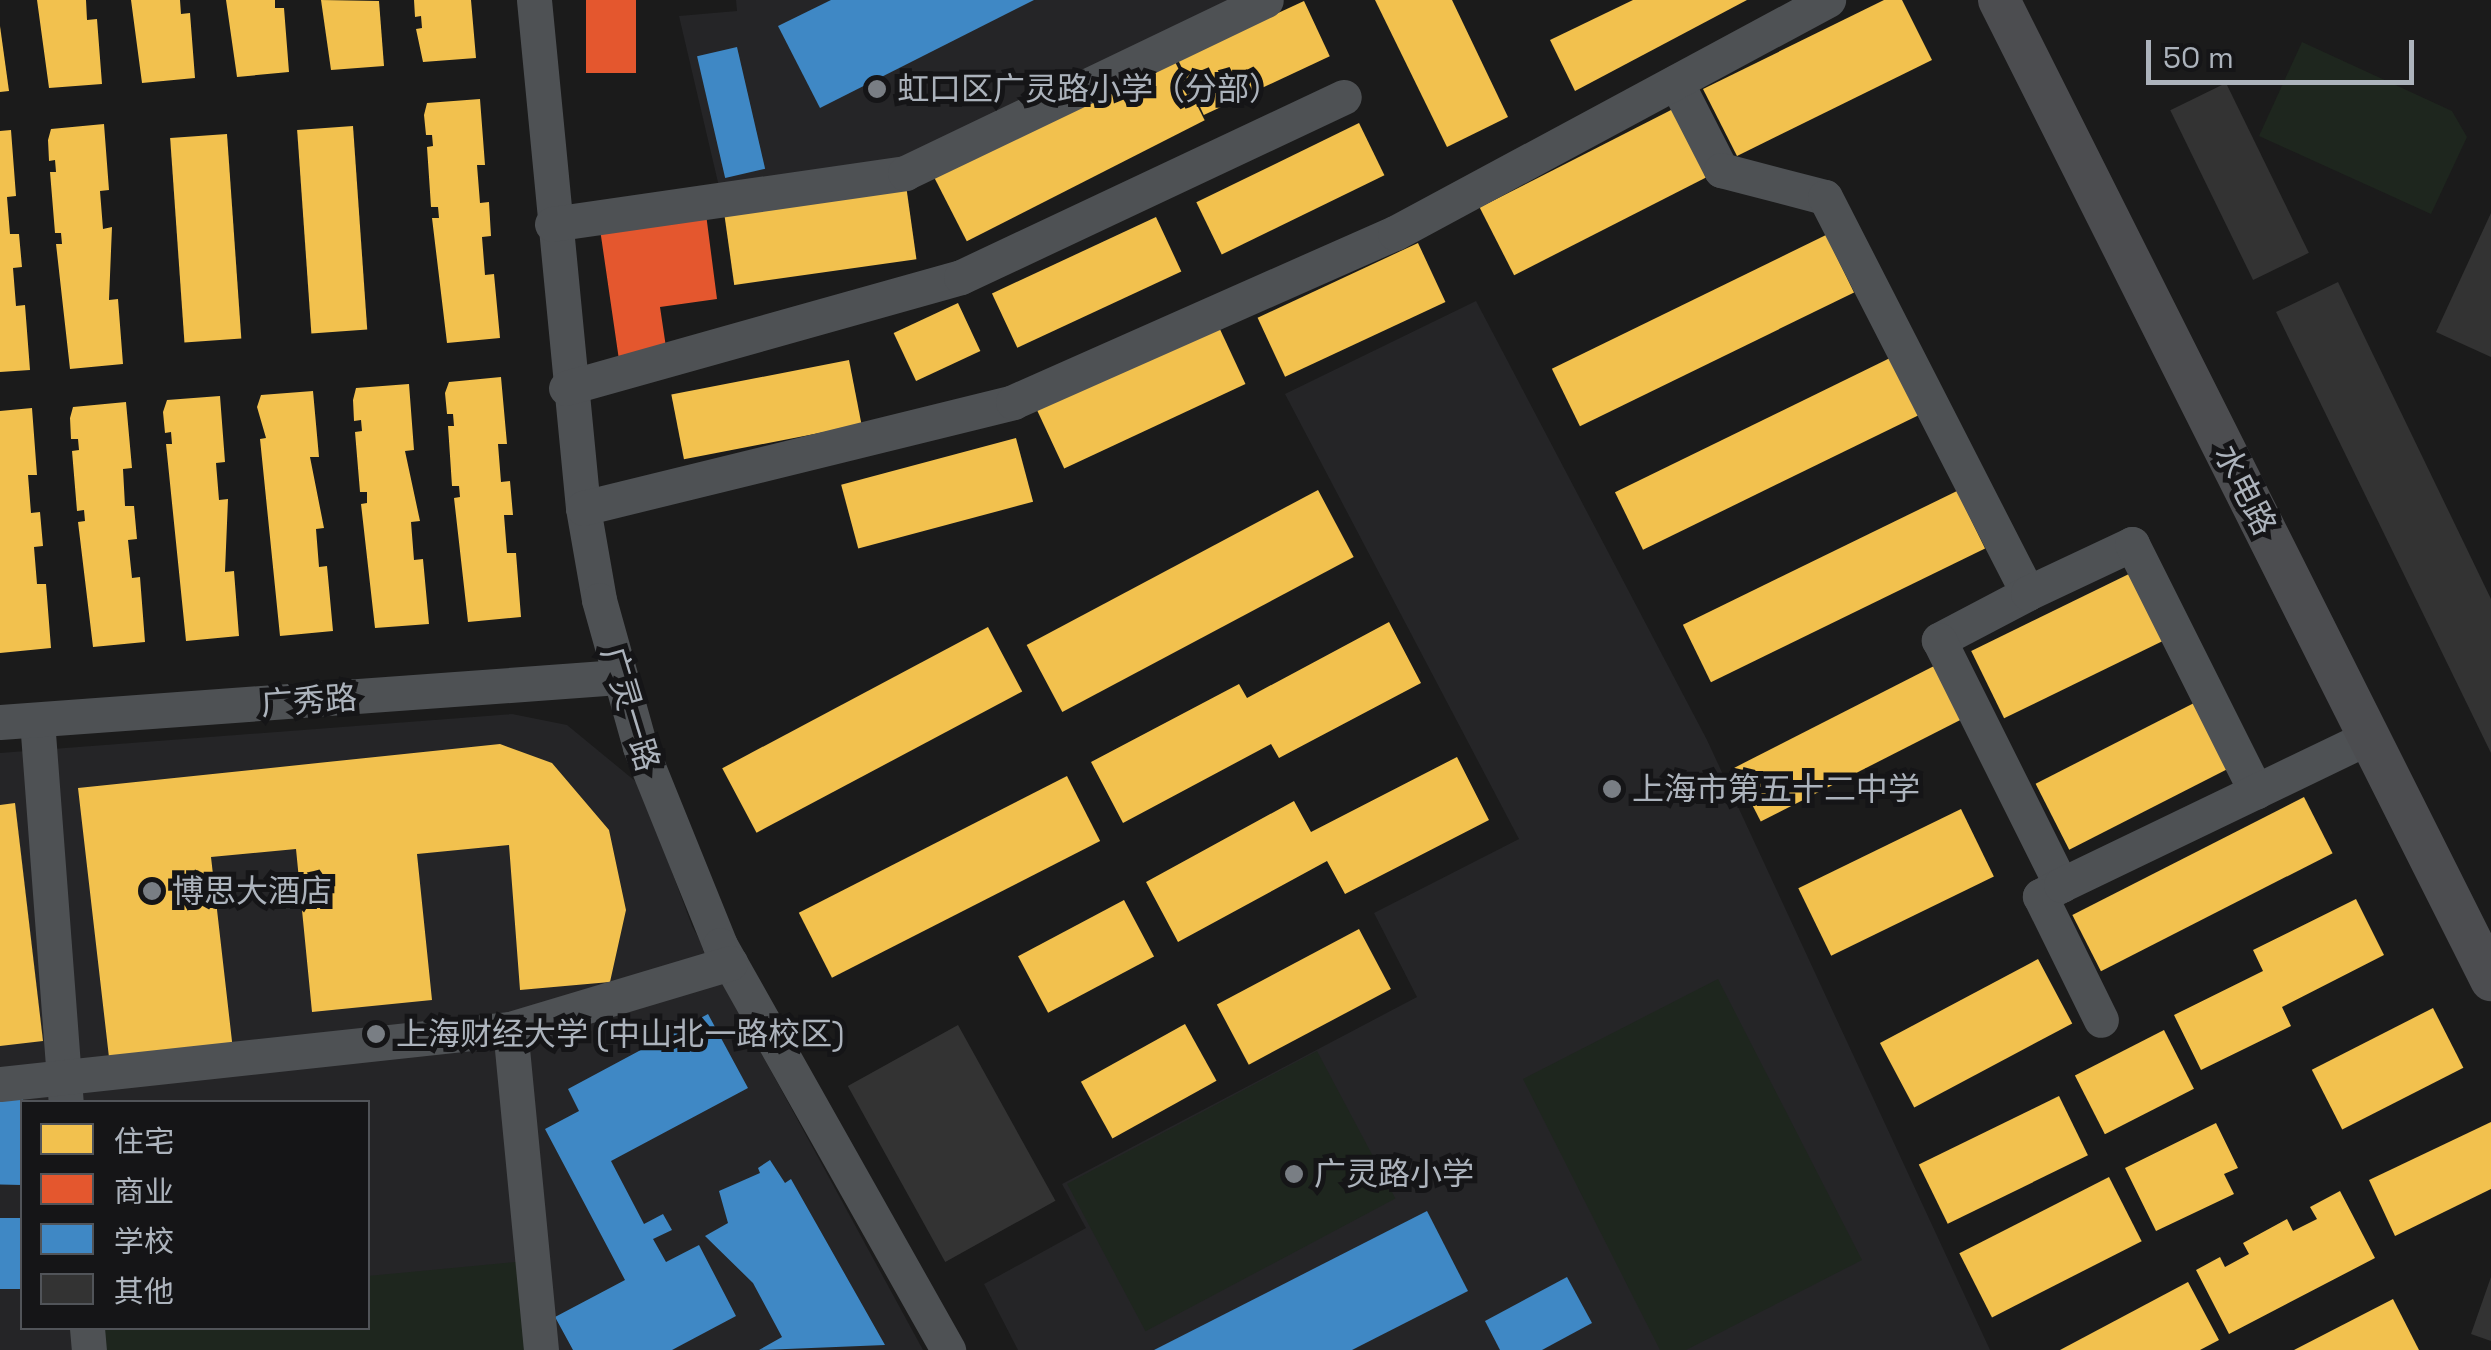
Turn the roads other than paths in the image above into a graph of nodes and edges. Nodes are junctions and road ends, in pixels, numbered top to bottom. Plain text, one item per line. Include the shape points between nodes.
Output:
1 (534, 0) edge
2 (1266, 0) edge
3 (1828, 0) edge
4 (1998, 0) edge
5 (1676, 82) junction
6 (1344, 97) dead end
7 (552, 224) junction
8 (566, 388) junction
9 (582, 508) junction
10 (2028, 593) junction
11 (618, 676) junction
12 (37, 720) junction
13 (0, 722) edge
14 (2369, 738) junction
15 (2256, 792) junction
16 (2060, 886) junction
17 (730, 963) junction
18 (2491, 980) edge
19 (2100, 1020) dead end
20 (510, 1029) junction
21 (0, 1084) edge
22 (65, 1091) edge
23 (541, 1350) edge
24 (948, 1350) edge

1 - 7 street, 广灵一路
2 - 7 street via 905,173
3 - 5 street
4 - 14 main road, 水电路
5 - 9 street via 1394,232 1013,402
5 - 10 street via 1721,170 1825,197
6 - 8 street via 961,277
7 - 8 street, 广灵一路
8 - 9 street, 广灵一路
9 - 11 street, 广灵一路
10 - 15 street via 2132,544
10 - 16 street via 1938,640
11 - 12 street, 广秀路
11 - 17 street, 广灵一路 via 662,812
12 - 13 street, 广秀路
12 - 22 street
14 - 15 street
14 - 18 main road, 水电路
15 - 16 street
16 - 19 street via 2040,896
17 - 20 street
17 - 24 street, 广灵一路
20 - 22 street
20 - 23 street
21 - 22 street

